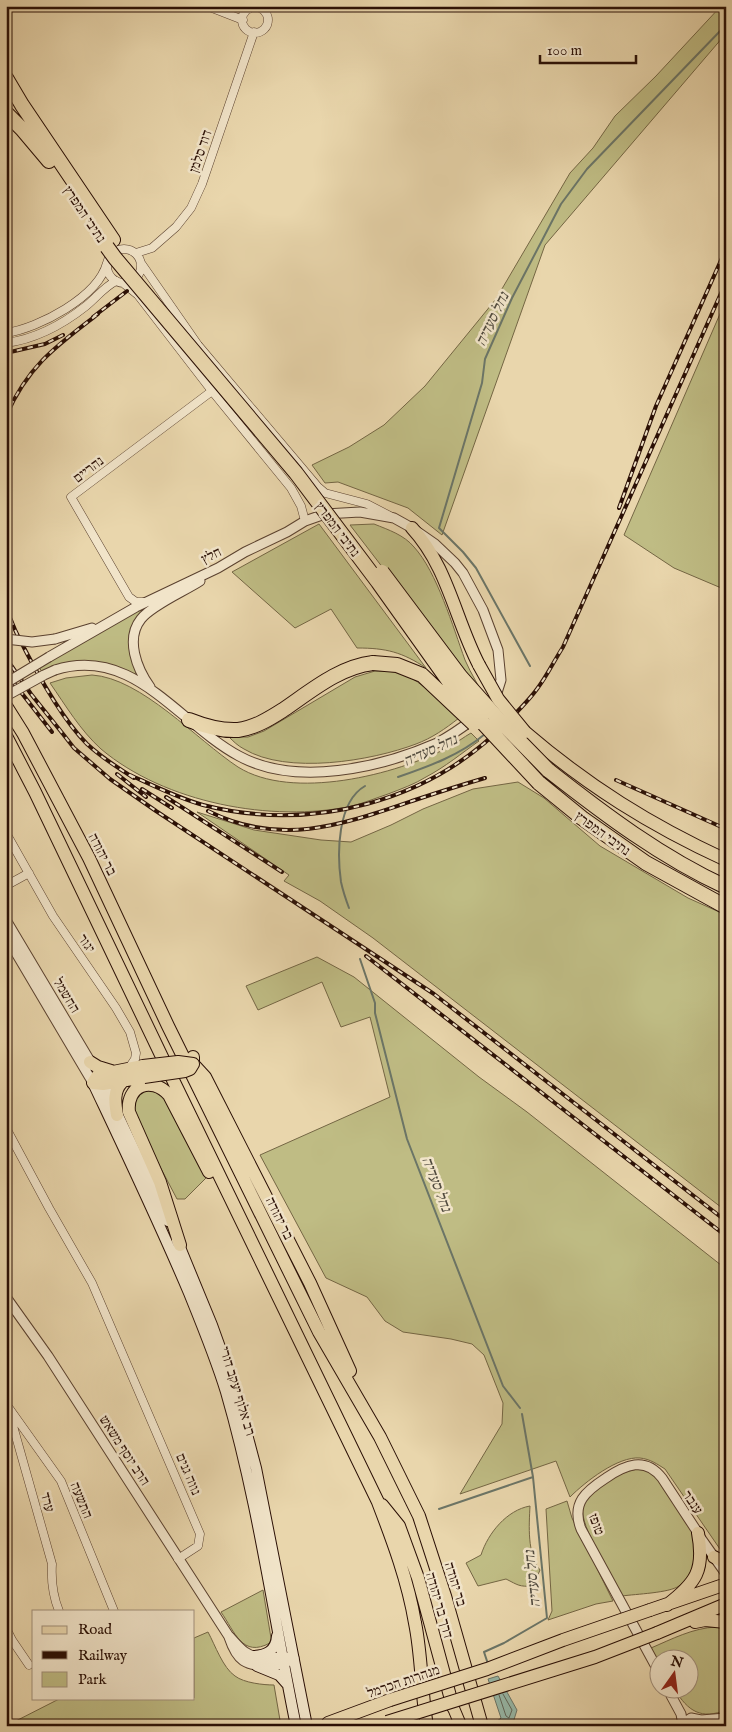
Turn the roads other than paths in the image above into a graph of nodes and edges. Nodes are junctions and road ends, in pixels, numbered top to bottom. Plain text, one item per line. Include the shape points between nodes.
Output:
1 (207, 6) edge
2 (236, 6) edge
3 (248, 9) junction
4 (265, 9) edge
5 (243, 20) junction
6 (254, 32) junction
7 (6, 78) edge
8 (6, 94) edge
9 (7, 114) edge
10 (50, 162) junction
11 (110, 243) junction
12 (136, 254) junction
13 (107, 263) junction
14 (141, 263) junction
15 (119, 282) junction
16 (138, 295) junction
17 (6, 333) edge
18 (6, 343) edge
19 (198, 345) junction
20 (212, 391) junction
21 (394, 518) junction
22 (305, 520) junction
23 (412, 528) junction
24 (218, 568) junction
25 (129, 597) junction
26 (148, 602) junction
27 (128, 612) junction
28 (104, 625) junction
29 (6, 639) edge
30 (6, 683) edge
31 (154, 691) junction
32 (6, 696) edge
33 (6, 706) edge
34 (189, 720) junction
35 (6, 736) edge
36 (539, 783) junction
37 (6, 833) edge
38 (89, 858) junction
39 (726, 860) edge
40 (29, 873) junction
41 (6, 880) edge
42 (726, 887) edge
43 (726, 907) edge
44 (6, 920) edge
45 (6, 936) edge
46 (90, 1062) junction
47 (193, 1064) junction
48 (129, 1068) junction
49 (113, 1072) junction
50 (144, 1072) junction
51 (98, 1081) junction
52 (122, 1082) junction
53 (117, 1115) junction
54 (6, 1128) edge
55 (180, 1245) junction
56 (276, 1292) junction
57 (6, 1297) edge
58 (8, 1405) edge
59 (380, 1437) junction
60 (378, 1502) junction
61 (698, 1533) junction
62 (714, 1557) junction
63 (178, 1559) junction
64 (726, 1563) edge
65 (726, 1574) edge
66 (726, 1584) edge
67 (667, 1604) junction
68 (726, 1604) edge
69 (58, 1610) edge
70 (114, 1610) edge
71 (726, 1622) edge
72 (278, 1627) junction
73 (672, 1627) junction
74 (6, 1628) edge
75 (228, 1634) junction
76 (650, 1655) edge
77 (252, 1656) junction
78 (294, 1658) junction
79 (283, 1660) junction
80 (29, 1665) dead end
81 (257, 1666) junction
82 (287, 1684) junction
83 (673, 1700) edge
84 (675, 1703) junction
85 (454, 1707) junction
86 (726, 1718) edge
87 (700, 1721) edge
88 (328, 1723) dead end
89 (382, 1724) edge
90 (683, 1725) edge
91 (296, 1726) edge
92 (307, 1726) edge
93 (427, 1726) edge
94 (455, 1726) edge
95 (461, 1726) edge
96 (482, 1726) edge
97 (712, 1726) edge

1 - 5 street
2 - 3 street
3 - 4 street
3 - 5 street
4 - 6 street via 267,26
5 - 6 street via 247,30
6 - 12 street, דוד סלמן via 191,208 176,228 152,248
7 - 11 highway, נתיבי המפרץ
8 - 10 highway, נתיבי המפרץ
9 - 10 highway
10 - 11 highway, נתיבי המפרץ
11 - 36 highway, נתיבי המפרץ, bridge via 115,258 296,472 450,683
11 - 42 highway, נתיבי המפרץ, bridge via 335,509 460,676 496,716 548,770 597,808 642,840
12 - 13 street via 132,250 121,249 112,254
12 - 14 street
13 - 15 street via 108,274
13 - 17 street via 102,277 79,299 40,324
14 - 15 street via 137,278
14 - 19 street
15 - 16 street
15 - 18 street via 109,284 85,307 55,327 33,337
16 - 19 street via 158,306 187,342
16 - 20 street
19 - 21 street via 321,490 372,506
20 - 22 street via 291,488
20 - 25 street, נהריים via 71,498
21 - 22 street, חלץ via 336,512
21 - 23 street, חלץ
22 - 24 street, חלץ
23 - 34 street, חלץ via 456,563 470,582 483,610 498,650 501,672 498,693 487,708 458,731 419,750 364,765 321,772 282,769 247,760
23 - 39 highway, bridge via 439,566 479,666 498,699 525,732 627,808
24 - 26 street, חלץ
24 - 31 street via 140,620 134,639 135,658
25 - 26 street via 136,602
25 - 27 street
26 - 27 street, חלץ
27 - 28 street, חלץ
28 - 29 street, bridge via 56,639 32,642
28 - 30 street, חלץ, bridge
31 - 32 street, bridge via 132,677 106,667 80,665 44,674
31 - 34 street, חלץ
33 - 38 highway, בר יהודה
34 - 36 highway, bridge via 219,729 246,728 269,719 339,673 373,663 397,665 422,675
35 - 56 highway
36 - 43 highway, נתיבי המפרץ via 646,863
37 - 40 street, יגור
38 - 47 highway via 146,960
38 - 59 highway, בר יהודה via 319,1332
40 - 41 street via 9,884
40 - 48 street, יגור via 53,916 130,1032 136,1053
44 - 46 street, החשמל
45 - 51 street, החשמל
46 - 49 highway
46 - 51 street, החשמל
47 - 50 highway, bridge via 175,1062
47 - 59 highway via 205,1077 310,1283
48 - 49 highway
48 - 50 highway
49 - 51 highway
50 - 52 highway
51 - 52 highway
51 - 53 main road, רב אלוף יעקב דורי
51 - 72 main road, רב אלוף יעקב דורי via 172,1252 226,1390 249,1478
52 - 53 highway via 115,1094
53 - 55 main road, רב אלוף יעקב דורי
54 - 63 street, נווה גנים via 92,1283 200,1534 198,1546
55 - 56 highway via 160,1182 129,1112 132,1094 142,1085 157,1086 169,1095
55 - 78 main road, רב אלוף יעקב דורי via 235,1389 256,1468
56 - 60 highway
57 - 63 street, הרב יוסף משאש via 48,1356
58 - 69 street, ערד via 52,1564 51,1577
58 - 70 street, התשעה via 61,1481
59 - 96 highway, בר יהודה via 419,1516
60 - 85 highway, דרך בר יהודה via 399,1526 418,1578
60 - 93 highway via 412,1602
61 - 62 street, ענבר
61 - 67 highway via 701,1554 698,1572 684,1592
61 - 76 street, טופז via 666,1484 645,1465 628,1466 617,1471 586,1492 580,1502 578,1514 582,1529
62 - 64 highway
62 - 65 street, ענבר
63 - 75 street
66 - 67 highway, מנהרות הכרמל
67 - 88 highway, מנהרות הכרמל, bridge
68 - 73 highway
71 - 73 highway via 704,1620
72 - 77 main road via 271,1650
72 - 79 main road, רב אלוף יעקב דורי
73 - 89 highway, bridge via 595,1657
74 - 80 street
75 - 77 street
75 - 81 street via 237,1656
77 - 79 street
78 - 79 street
78 - 92 main road, רב אלוף יעקב דורי
79 - 81 street
79 - 82 main road, רב אלוף יעקב דורי
81 - 82 main road via 278,1675
82 - 91 main road, רב אלוף יעקב דורי
83 - 84 street
84 - 87 street
84 - 90 street
85 - 94 main road, דרך בר יהודה
85 - 95 main road
86 - 87 street
86 - 97 street
87 - 90 street via 688,1719

